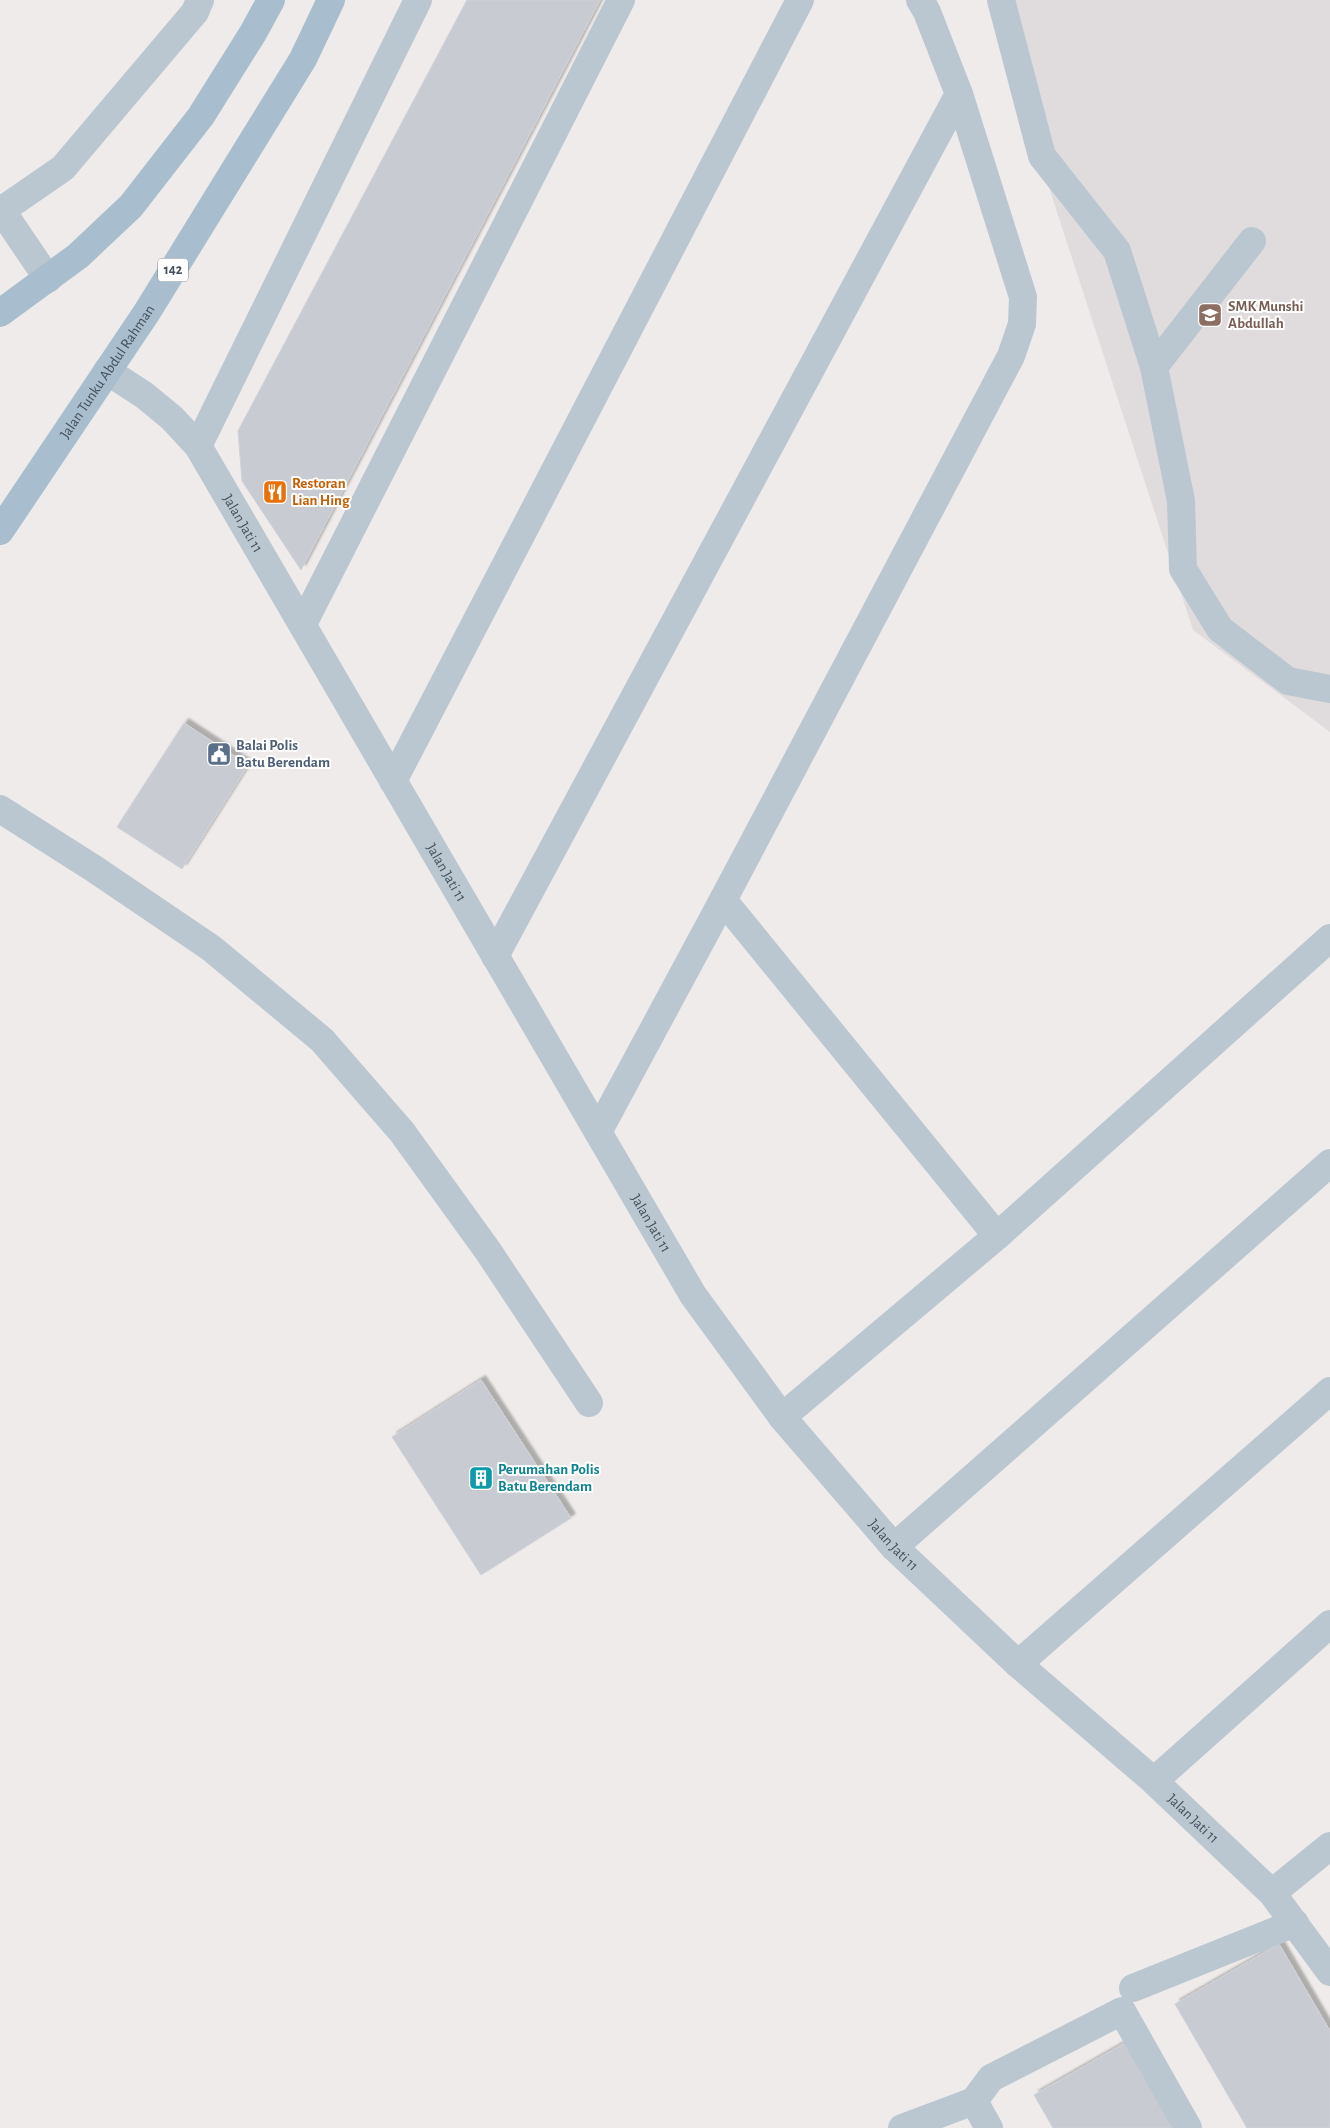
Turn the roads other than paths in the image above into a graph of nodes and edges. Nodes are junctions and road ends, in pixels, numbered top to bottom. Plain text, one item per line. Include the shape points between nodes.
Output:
1 (200, 0) edge
2 (271, 0) edge
3 (331, 0) edge
4 (418, 0) edge
5 (621, 0) edge
6 (800, 0) edge
7 (920, 0) edge
8 (1001, 0) edge
9 (959, 94) junction
10 (1, 209) edge
11 (1252, 241) dead end
12 (48, 279) junction
13 (0, 313) edge
14 (1154, 367) junction
15 (107, 371) junction
16 (198, 446) junction
17 (0, 531) edge
18 (303, 624) junction
19 (1330, 688) edge
20 (393, 781) junction
21 (0, 809) edge
22 (723, 900) junction
23 (1330, 938) edge
24 (495, 956) junction
25 (598, 1132) junction
26 (1330, 1163) edge
27 (997, 1236) junction
28 (1330, 1391) edge
29 (589, 1403) dead end
30 (782, 1417) junction
31 (894, 1547) junction
32 (1330, 1624) edge
33 (1018, 1664) junction
34 (1154, 1781) junction
35 (1330, 1846) edge
36 (1272, 1893) junction
37 (1295, 1923) junction
38 (1330, 1972) edge
39 (1134, 1988) dead end
40 (974, 2102) junction
41 (902, 2128) edge
42 (989, 2128) edge
43 (1188, 2128) edge

1 - 10 street via 195,12 63,168
2 - 12 main road via 201,116 131,206 78,256
3 - 15 main road, Jalan Tunku Abdul Rahman / 142 via 303,59
4 - 16 street
5 - 18 street
6 - 20 street
7 - 9 street
8 - 14 street via 1042,156 1117,251
9 - 22 street via 1023,297 1022,324 1011,356
9 - 24 street
10 - 12 street
11 - 14 street
12 - 13 main road
14 - 19 street via 1181,501 1183,569 1220,629 1288,681
15 - 16 street, Jalan Jati 11 via 172,418
15 - 17 main road, Jalan Tunku Abdul Rahman / 142
16 - 18 street, Jalan Jati 11
18 - 20 street, Jalan Jati 11
20 - 24 street, Jalan Jati 11
21 - 29 street via 211,948 322,1040 402,1132 488,1251
22 - 25 street
22 - 27 street
23 - 27 street
24 - 25 street, Jalan Jati 11
25 - 30 street, Jalan Jati 11 via 693,1295
26 - 31 street
27 - 30 street
28 - 33 street
30 - 31 street, Jalan Jati 11
31 - 33 street, Jalan Jati 11
32 - 34 street
33 - 34 street, Jalan Jati 11
34 - 36 street, Jalan Jati 11
35 - 36 street
36 - 37 street, Jalan Jati 11
37 - 38 street, Jalan Jati 11
37 - 39 street
40 - 41 street
40 - 42 street
40 - 43 street via 991,2078 1122,2011

